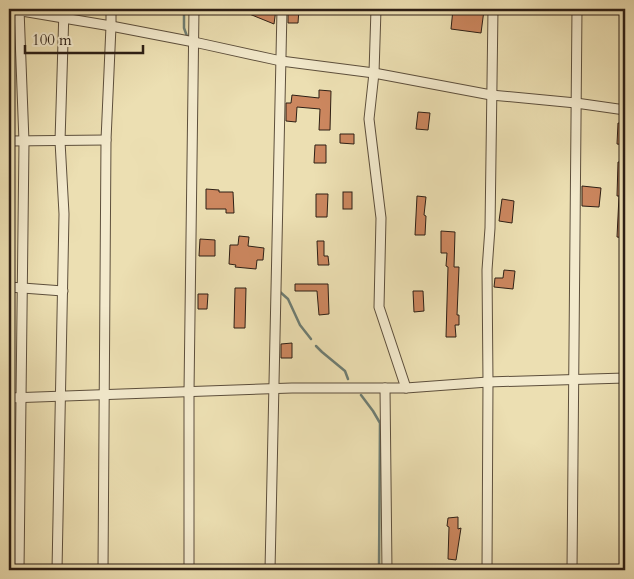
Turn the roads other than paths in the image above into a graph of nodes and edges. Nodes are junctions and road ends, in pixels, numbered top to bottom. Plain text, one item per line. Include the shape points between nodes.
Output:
1 (16, 9) edge
2 (111, 9) edge
3 (194, 9) edge
4 (282, 9) edge
5 (376, 9) edge
6 (493, 9) edge
7 (577, 9) edge
8 (64, 13) edge
9 (111, 26) junction
10 (194, 42) junction
11 (281, 61) junction
12 (374, 73) junction
13 (491, 95) junction
14 (576, 103) junction
15 (625, 110) edge
16 (106, 140) junction
17 (9, 141) edge
18 (60, 141) junction
19 (24, 142) junction
20 (9, 287) edge
21 (22, 288) junction
22 (63, 290) junction
23 (625, 378) edge
24 (573, 380) junction
25 (488, 382) junction
26 (385, 388) junction
27 (406, 388) junction
28 (273, 389) junction
29 (189, 392) junction
30 (105, 395) junction
31 (60, 396) junction
32 (9, 398) edge
33 (22, 398) junction
34 (19, 570) edge
35 (57, 570) edge
36 (103, 570) edge
37 (189, 570) edge
38 (270, 570) edge
39 (387, 570) edge
40 (486, 570) edge
41 (572, 570) edge

1 - 8 street
1 - 19 street
2 - 9 street
3 - 10 street
4 - 11 street
5 - 12 street
6 - 13 street
7 - 14 street
8 - 9 street
8 - 18 street
9 - 10 street
9 - 16 street
10 - 11 street
10 - 29 street
11 - 12 street
11 - 28 street
12 - 13 street
12 - 27 street via 369,120 381,218 379,307
13 - 14 street
13 - 25 street
14 - 15 street
14 - 24 street
16 - 18 street
16 - 30 street
17 - 19 street
18 - 19 street
18 - 22 street via 64,214
19 - 21 street
20 - 21 street
21 - 22 street
21 - 33 street
22 - 31 street
23 - 24 street
24 - 25 street
24 - 41 street
25 - 27 street
25 - 40 street
26 - 27 street
26 - 28 street
26 - 39 street
28 - 29 street
28 - 38 street
29 - 30 street
29 - 37 street
30 - 31 street
30 - 36 street
31 - 33 street
31 - 35 street
32 - 33 street
33 - 34 street

